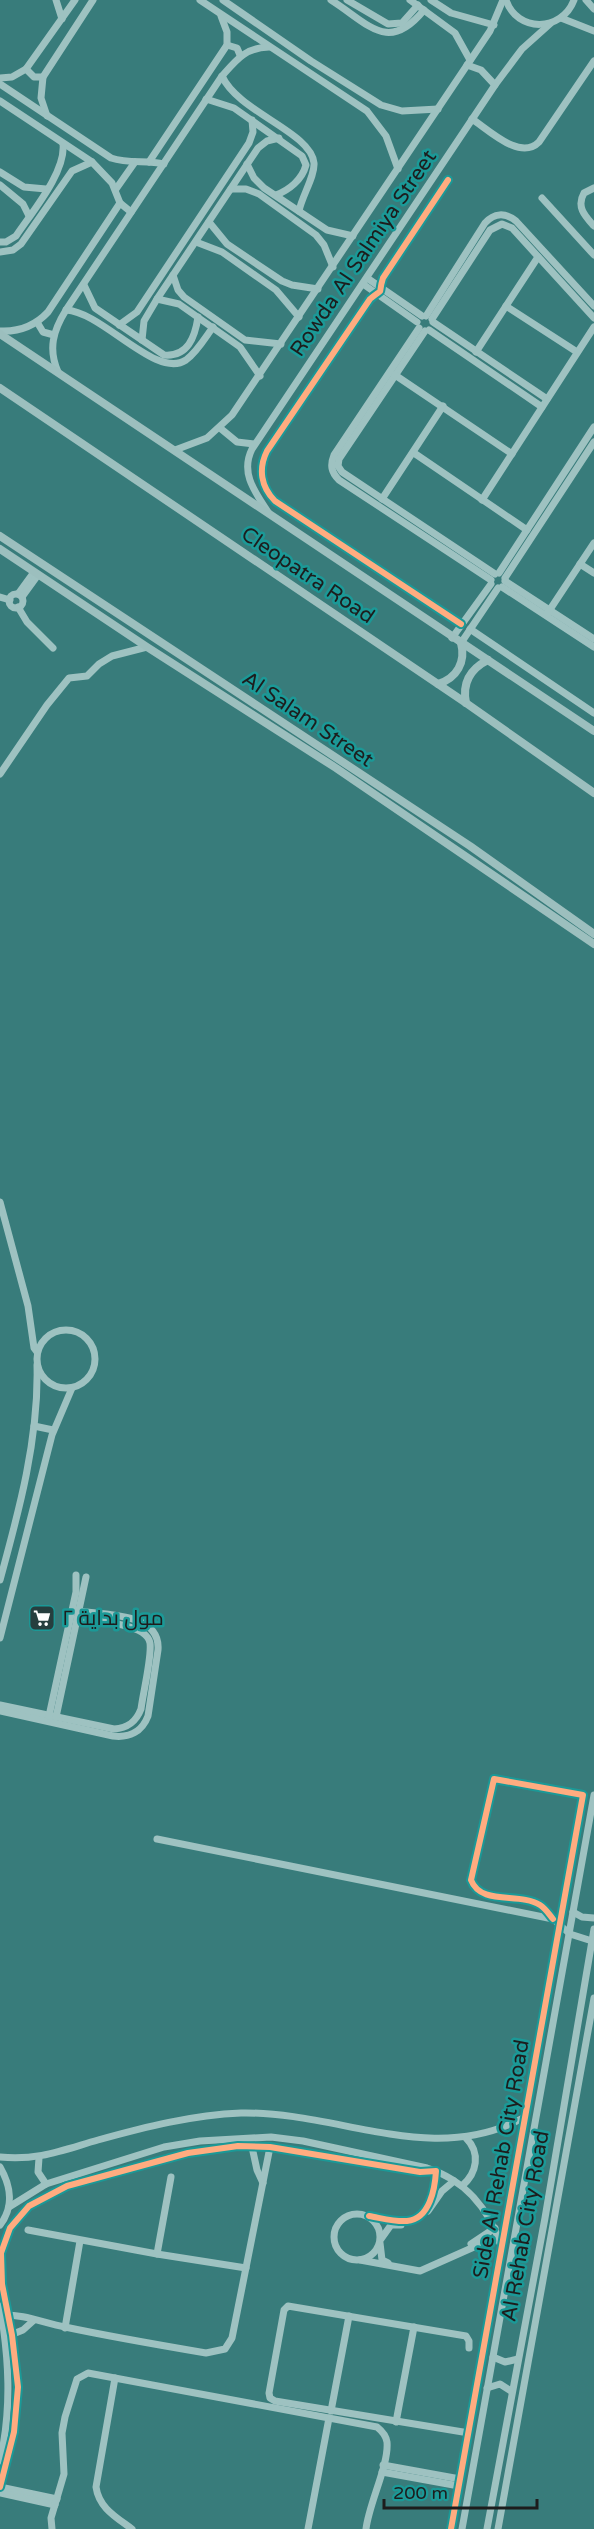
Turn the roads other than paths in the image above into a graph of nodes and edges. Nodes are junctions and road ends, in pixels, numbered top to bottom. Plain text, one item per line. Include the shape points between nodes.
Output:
1 (56, 0) edge
2 (75, 0) edge
3 (93, 0) edge
4 (200, 0) edge
5 (223, 0) edge
6 (331, 0) edge
7 (410, 0) edge
8 (431, 0) edge
9 (504, 0) edge
10 (574, 0) edge
11 (586, 0) edge
12 (351, 1) edge
13 (421, 8) junction
14 (594, 9) edge
15 (221, 16) junction
16 (457, 16) junction
17 (561, 18) junction
18 (62, 20) junction
19 (551, 23) junction
20 (494, 25) junction
21 (450, 28) junction
22 (594, 32) edge
23 (226, 45) junction
24 (269, 47) junction
25 (240, 55) junction
26 (594, 61) edge
27 (469, 62) junction
28 (26, 69) junction
29 (222, 76) junction
30 (43, 77) junction
31 (0, 78) edge
32 (0, 84) edge
33 (495, 85) junction
34 (364, 95) junction
35 (206, 99) junction
36 (239, 100) junction
37 (0, 101) edge
38 (358, 105) junction
39 (234, 108) junction
40 (438, 109) junction
41 (48, 118) junction
42 (472, 119) junction
43 (252, 120) junction
44 (279, 138) junction
45 (249, 143) junction
46 (63, 144) junction
47 (258, 148) junction
48 (92, 162) junction
49 (135, 162) junction
50 (149, 162) junction
51 (164, 164) junction
52 (247, 164) junction
53 (398, 169) junction
54 (58, 171) junction
55 (0, 172) edge
56 (67, 177) junction
57 (448, 180) dead end
58 (19, 184) junction
59 (0, 185) edge
60 (594, 188) edge
61 (46, 189) junction
62 (116, 189) junction
63 (231, 189) junction
64 (262, 191) junction
65 (13, 194) junction
66 (276, 195) junction
67 (542, 198) dead end
68 (120, 203) junction
69 (299, 211) junction
70 (132, 212) junction
71 (29, 216) junction
72 (209, 222) junction
73 (594, 226) edge
74 (353, 236) junction
75 (0, 242) edge
76 (196, 242) junction
77 (0, 252) edge
78 (594, 255) edge
79 (538, 257) junction
80 (333, 267) junction
81 (173, 275) junction
82 (282, 280) junction
83 (365, 281) junction
84 (568, 284) junction
85 (84, 285) junction
86 (318, 289) junction
87 (276, 290) junction
88 (381, 292) junction
89 (184, 297) junction
90 (157, 299) junction
91 (179, 304) junction
92 (506, 306) junction
93 (594, 306) edge
94 (66, 310) junction
95 (137, 312) junction
96 (147, 316) junction
97 (198, 317) junction
98 (299, 317) junction
99 (594, 318) edge
100 (37, 322) junction
101 (425, 323) junction
102 (119, 325) junction
103 (213, 327) junction
104 (594, 327) edge
105 (0, 333) edge
106 (54, 335) junction
107 (142, 340) junction
108 (245, 340) junction
109 (281, 344) junction
110 (240, 347) junction
111 (476, 352) junction
112 (577, 352) junction
113 (58, 372) junction
114 (395, 375) junction
115 (260, 376) junction
116 (0, 388) edge
117 (547, 399) junction
118 (443, 406) junction
119 (542, 407) junction
120 (365, 415) junction
121 (594, 427) edge
122 (220, 428) junction
123 (594, 442) edge
124 (254, 444) junction
125 (175, 450) junction
126 (414, 453) junction
127 (512, 454) junction
128 (560, 486) junction
129 (382, 499) junction
130 (482, 500) junction
131 (269, 514) junction
132 (527, 530) junction
133 (428, 534) junction
134 (0, 536) edge
135 (594, 543) edge
136 (0, 549) edge
137 (580, 564) junction
138 (35, 573) junction
139 (594, 573) edge
140 (498, 580) junction
141 (20, 596) junction
142 (0, 597) edge
143 (10, 600) junction
144 (18, 607) junction
145 (475, 613) junction
146 (547, 613) junction
147 (461, 624) junction
148 (470, 629) junction
149 (452, 638) junction
150 (594, 639) edge
151 (461, 643) junction
152 (147, 647) junction
153 (594, 647) edge
154 (53, 648) dead end
155 (488, 660) junction
156 (438, 684) junction
157 (466, 703) junction
158 (594, 713) edge
159 (594, 731) edge
160 (0, 774) edge
161 (594, 793) edge
162 (594, 934) edge
163 (594, 944) edge
164 (0, 1202) edge
165 (37, 1352) junction
166 (37, 1365) junction
167 (72, 1388) junction
168 (34, 1426) junction
169 (53, 1430) junction
170 (76, 1575) dead end
171 (86, 1577) dead end
172 (0, 1581) edge
173 (78, 1599) junction
174 (77, 1615) junction
175 (0, 1638) edge
176 (149, 1675) junction
177 (0, 1705) edge
178 (0, 1711) edge
179 (13, 1711) junction
180 (52, 1717) junction
181 (594, 1795) edge
182 (157, 1839) dead end
183 (570, 1869) junction
184 (580, 1871) junction
185 (573, 1912) junction
186 (594, 1918) edge
187 (553, 1919) junction
188 (560, 1926) junction
189 (594, 1929) edge
190 (570, 1934) junction
191 (592, 1941) junction
192 (592, 1951) edge
193 (594, 1998) edge
194 (538, 2043) junction
195 (549, 2045) junction
196 (569, 2075) junction
197 (580, 2077) junction
198 (524, 2118) junction
199 (466, 2138) junction
200 (252, 2147) junction
201 (270, 2147) junction
202 (0, 2157) edge
203 (39, 2158) junction
204 (554, 2166) junction
205 (0, 2167) edge
206 (563, 2167) junction
207 (436, 2171) junction
208 (171, 2177) dead end
209 (454, 2181) junction
210 (263, 2183) junction
211 (46, 2184) junction
212 (462, 2186) junction
213 (9, 2207) junction
214 (369, 2216) junction
215 (0, 2225) edge
216 (495, 2228) junction
217 (28, 2230) dead end
218 (499, 2240) junction
219 (80, 2241) junction
220 (380, 2241) junction
221 (502, 2247) junction
222 (157, 2254) junction
223 (360, 2260) junction
224 (246, 2268) junction
225 (496, 2285) junction
226 (505, 2286) junction
227 (0, 2306) edge
228 (5, 2315) junction
229 (349, 2316) junction
230 (33, 2321) junction
231 (524, 2325) junction
232 (534, 2326) junction
233 (414, 2327) junction
234 (65, 2328) junction
235 (9, 2336) junction
236 (485, 2347) junction
237 (493, 2356) junction
238 (518, 2360) junction
239 (115, 2378) junction
240 (487, 2388) junction
241 (511, 2391) junction
242 (330, 2414) junction
243 (482, 2414) junction
244 (507, 2414) junction
245 (518, 2416) junction
246 (396, 2422) junction
247 (469, 2431) junction
248 (0, 2461) edge
249 (383, 2468) junction
250 (460, 2483) junction
251 (0, 2487) edge
252 (0, 2493) edge
253 (56, 2502) junction
254 (456, 2504) junction
255 (491, 2506) junction
256 (502, 2508) junction
257 (52, 2529) edge
258 (132, 2529) edge
259 (308, 2529) edge
260 (366, 2529) edge
261 (451, 2529) edge
262 (461, 2529) edge
263 (487, 2529) edge
264 (498, 2529) edge

1 - 18 street
2 - 18 street
3 - 30 street
4 - 15 street
5 - 34 street
6 - 13 street via 386,33 406,29
7 - 13 street
8 - 16 street
9 - 19 street via 520,20 530,24
9 - 20 street, Rowda Al Salmiya Street
10 - 17 street
11 - 14 street
12 - 13 street via 381,21 395,25
13 - 21 street
15 - 23 street
15 - 24 street
16 - 20 street
16 - 21 street
17 - 19 street, Rowda Al Salmiya Street
17 - 22 street
18 - 28 street
19 - 33 street, Rowda Al Salmiya Street via 522,49
20 - 27 street, Rowda Al Salmiya Street
21 - 27 street
23 - 25 street via 237,48
23 - 50 street
24 - 25 street
24 - 38 street
25 - 29 street
26 - 42 street via 532,148 517,148
27 - 33 street
27 - 40 street, Rowda Al Salmiya Street
28 - 30 street via 31,76
28 - 31 street
29 - 35 street
29 - 36 street
30 - 41 street via 41,98
32 - 41 street
33 - 42 street, Rowda Al Salmiya Street
34 - 38 street
34 - 40 street via 402,111
35 - 39 street
35 - 51 street
36 - 39 street
36 - 69 street via 303,142 312,154 314,168
37 - 46 street
38 - 53 street via 380,127
39 - 43 street
40 - 53 street, Rowda Al Salmiya Street
41 - 49 street via 111,158
42 - 83 street, Rowda Al Salmiya Street
43 - 44 street
43 - 45 street
44 - 47 street
44 - 66 street via 299,152 306,165 301,177
45 - 47 street
45 - 95 street
46 - 48 street
46 - 54 street
47 - 52 street
48 - 56 street
48 - 62 street
49 - 50 street
49 - 62 street
50 - 51 street
51 - 70 street
52 - 63 street
52 - 64 street
53 - 74 street, Rowda Al Salmiya Street
54 - 56 street
54 - 61 street
55 - 58 street
56 - 77 street via 21,244
57 - 88 street via 383,278
58 - 61 street
58 - 65 street
59 - 65 street
60 - 73 street via 584,193 580,202
61 - 71 street
62 - 68 street
63 - 64 street
63 - 72 street
64 - 66 street
64 - 80 street via 316,235
65 - 71 street
66 - 69 street
67 - 78 street
68 - 70 street
68 - 100 street via 48,312
69 - 74 street via 327,230
70 - 85 street
71 - 75 street via 16,236
72 - 76 street
72 - 82 street via 227,244
74 - 80 street, Rowda Al Salmiya Street
76 - 81 street
76 - 87 street via 216,249
79 - 84 street
79 - 92 street
79 - 101 street via 512,228 495,226
80 - 86 street, Rowda Al Salmiya Street
81 - 89 street
81 - 90 street
82 - 86 street
82 - 87 street
83 - 88 street
83 - 124 street, Rowda Al Salmiya Street
84 - 93 street
84 - 99 street
84 - 101 street via 513,219 498,215 485,224
85 - 94 street
85 - 102 street via 95,308
86 - 98 street, Rowda Al Salmiya Street
87 - 98 street
88 - 101 street
88 - 147 street via 370,298 267,451 263,483 279,504
89 - 91 street
89 - 108 street
90 - 91 street
90 - 96 street
91 - 97 street
92 - 111 street
92 - 112 street
94 - 103 street via 89,316 166,364 186,360
94 - 106 street
95 - 96 street
95 - 102 street
96 - 107 street
97 - 103 street
97 - 107 street via 188,346 177,354 158,352
98 - 109 street, Rowda Al Salmiya Street
100 - 105 street
100 - 106 street via 43,332
101 - 111 street
101 - 114 street
101 - 119 street
101 - 120 street
102 - 107 street
103 - 110 street
104 - 112 street
105 - 113 main road, Cleopatra Road
106 - 113 street via 53,357
108 - 109 street
108 - 110 street
109 - 115 street, Rowda Al Salmiya Street
110 - 115 street
111 - 117 street
112 - 117 street
113 - 125 main road, Cleopatra Road
114 - 118 street
114 - 120 street
115 - 122 street, Rowda Al Salmiya Street
116 - 156 main road, Cleopatra Road
117 - 119 street
118 - 126 street
118 - 127 street
119 - 127 street
120 - 129 street via 338,466
120 - 133 street via 334,455 332,472
121 - 128 street
122 - 124 street via 237,442
122 - 125 street, Rowda Al Salmiya Street via 199,442
123 - 128 street
124 - 131 street, Rowda Al Salmiya Street via 248,457 248,477
125 - 131 main road, Cleopatra Road
126 - 129 street
126 - 130 street
127 - 130 street
128 - 132 street
128 - 140 street
129 - 133 street
130 - 132 street
131 - 149 main road, Cleopatra Road
132 - 140 street
133 - 140 street
134 - 162 main road, Al Salam Street via 470,846
135 - 137 street
136 - 138 main road, Al Salam Street
137 - 139 street
137 - 146 street
138 - 141 street
138 - 152 main road, Al Salam Street
140 - 145 street
140 - 146 street
141 - 143 street
141 - 144 street via 22,603
142 - 143 street
143 - 144 street via 12,606
144 - 154 street
145 - 147 street
145 - 148 street
146 - 150 street
146 - 153 street
147 - 149 street
148 - 151 street
148 - 158 street
149 - 151 main road, Cleopatra Road
151 - 155 main road, Cleopatra Road
151 - 156 main road via 459,669
152 - 160 street via 112,656 87,676 69,678
152 - 163 main road, Al Salam Street via 336,768
155 - 157 main road via 466,680
155 - 159 main road, Cleopatra Road
156 - 157 main road, Cleopatra Road
157 - 161 main road, Cleopatra Road
164 - 165 street
165 - 166 street
165 - 167 street via 52,1334 68,1330 83,1336 93,1350 94,1367 85,1381
166 - 167 street via 40,1374 54,1386
166 - 168 street
167 - 169 street
168 - 169 street
168 - 172 street
169 - 175 street
170 - 173 street
171 - 173 street
173 - 174 street
173 - 180 street
174 - 176 street via 145,1633 150,1643
174 - 180 street
176 - 179 street via 146,1721 129,1736 88,1732
176 - 180 street via 141,1709 131,1725 114,1729
177 - 179 street
178 - 179 street
179 - 180 street
181 - 184 street, Al Rehab City Road
182 - 187 street
183 - 184 street
183 - 187 street, Side Al Rehab City Road via 583,1795 494,1779 471,1880 473,1886 482,1894 536,1903
183 - 188 street, Side Al Rehab City Road
184 - 185 street, Al Rehab City Road
185 - 186 street
185 - 190 street, Al Rehab City Road
187 - 188 street
188 - 190 street
188 - 194 street, Side Al Rehab City Road
189 - 191 street, Al Rehab City Road
190 - 191 street
190 - 195 street, Al Rehab City Road
191 - 192 street, Al Rehab City Road
192 - 196 street, Al Rehab City Road
193 - 197 street
194 - 195 street
194 - 198 street, Side Al Rehab City Road
195 - 226 street, Al Rehab City Road
196 - 197 street
196 - 204 street, Al Rehab City Road
197 - 206 street
198 - 199 street via 496,2131
198 - 221 street, Side Al Rehab City Road
199 - 203 street via 432,2139 243,2113 160,2124
199 - 212 street via 475,2150 475,2166
200 - 201 street
200 - 210 street
200 - 228 street via 188,2153 67,2187 29,2206 10,2228 1,2253
201 - 207 street via 420,2172
201 - 210 street
202 - 203 street
203 - 211 street via 38,2172
204 - 206 street
204 - 231 street, Al Rehab City Road
205 - 213 street via 7,2178
206 - 232 street
207 - 209 street
207 - 211 street via 303,2141 231,2138 164,2147
207 - 214 street via 435,2187 419,2216 410,2221
208 - 222 street
209 - 212 street
209 - 220 street via 422,2218 412,2224 391,2225
210 - 224 street
211 - 213 street
212 - 216 street via 477,2199
213 - 215 street
214 - 220 street via 378,2226
214 - 223 street via 348,2216 335,2231 335,2243 341,2253
216 - 218 street
216 - 220 street via 481,2239 419,2268 382,2262
217 - 219 street
218 - 221 street
218 - 223 street via 483,2243 420,2271
219 - 222 street
219 - 234 street
220 - 223 street via 372,2254
221 - 225 street, Side Al Rehab City Road
222 - 224 street
224 - 234 street via 232,2338 225,2349 216,2353
225 - 226 street
225 - 236 street, Side Al Rehab City Road
226 - 237 street, Al Rehab City Road
227 - 228 street
228 - 230 street
228 - 235 street
229 - 233 street
229 - 242 street
229 - 242 street via 291,2305 284,2310 270,2398
230 - 234 street
230 - 235 street
231 - 232 street
231 - 238 street, Al Rehab City Road
232 - 245 street
233 - 236 street via 466,2337 469,2346
233 - 246 street
235 - 248 street via 8,2403
235 - 251 street via 16,2364 17,2410
236 - 247 street, Side Al Rehab City Road
237 - 238 street via 505,2362
237 - 240 street, Al Rehab City Road
238 - 241 street, Al Rehab City Road
239 - 242 street
239 - 253 street via 88,2373 76,2381 62,2433 64,2474
239 - 258 street via 97,2492 105,2509
240 - 241 street via 500,2384
240 - 243 street, Al Rehab City Road
241 - 244 street, Al Rehab City Road
242 - 246 street
242 - 249 street via 381,2431 387,2442
242 - 259 street
243 - 247 street
243 - 262 street, Al Rehab City Road
244 - 245 street
244 - 255 street, Al Rehab City Road
245 - 256 street
246 - 247 street
247 - 250 street, Side Al Rehab City Road
249 - 250 street via 440,2483
249 - 260 street
250 - 254 street, Side Al Rehab City Road
251 - 253 street
252 - 253 street
253 - 257 street
254 - 261 street, Side Al Rehab City Road
254 - 262 street
255 - 256 street
255 - 263 street, Al Rehab City Road
256 - 264 street

